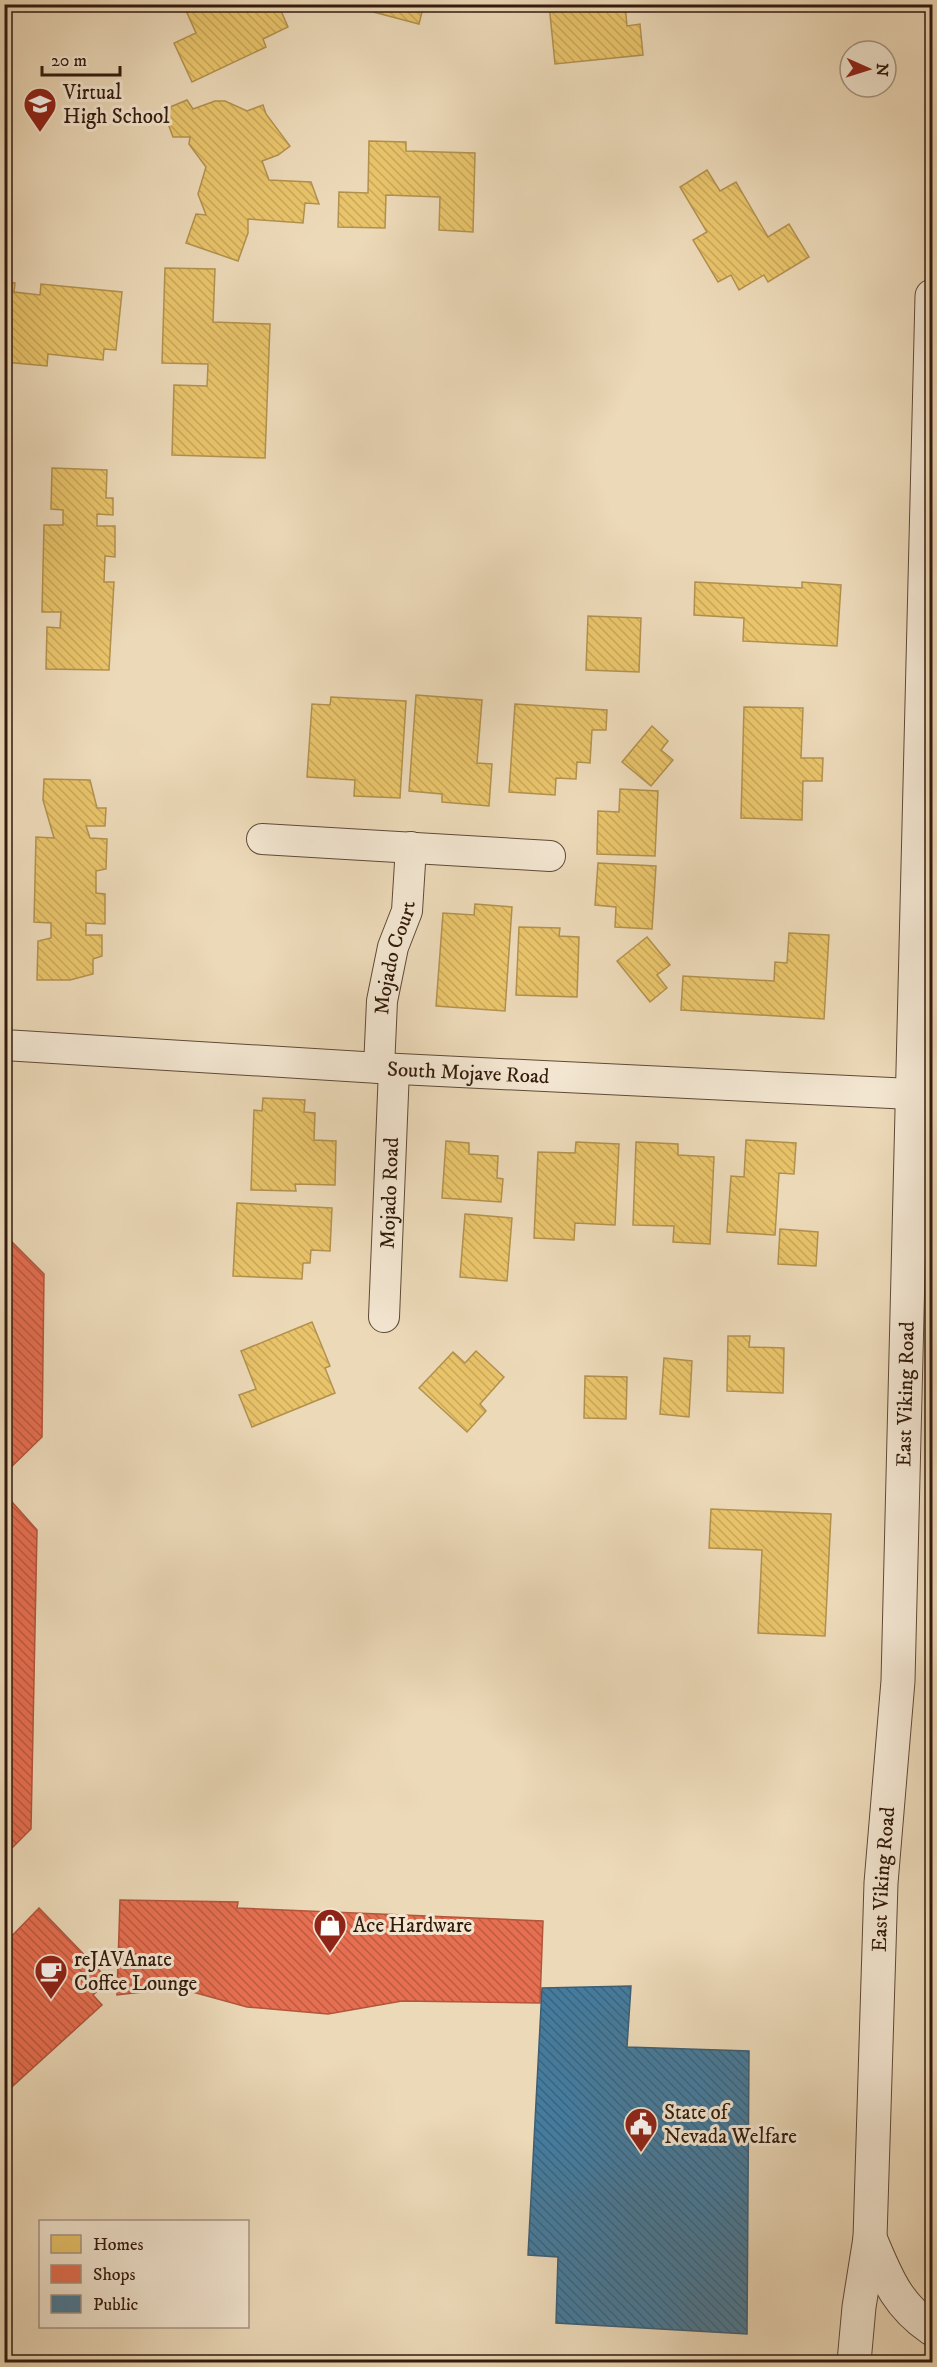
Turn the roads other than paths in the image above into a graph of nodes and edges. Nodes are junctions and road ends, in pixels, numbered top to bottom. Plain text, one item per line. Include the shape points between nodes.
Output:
1 (933, 296) edge
2 (932, 316) edge
3 (262, 839) dead end
4 (411, 848) junction
5 (550, 856) dead end
6 (4, 1046) edge
7 (387, 1068) junction
8 (923, 1095) edge
9 (384, 1317) dead end
10 (870, 2238) junction
11 (933, 2329) edge
12 (854, 2362) edge

1 - 2 street, East Viking Road
2 - 8 street, East Viking Road
3 - 4 street
4 - 5 street
4 - 7 street, Mojado Court via 406,911 393,947 382,1001
6 - 7 street, South Mojave Road
7 - 8 street, South Mojave Road
7 - 9 street, Mojado Road
8 - 10 street, East Viking Road via 898,1681 881,1883
10 - 11 street, East Viking Road via 904,2304 911,2314
10 - 12 street, East Viking Road

